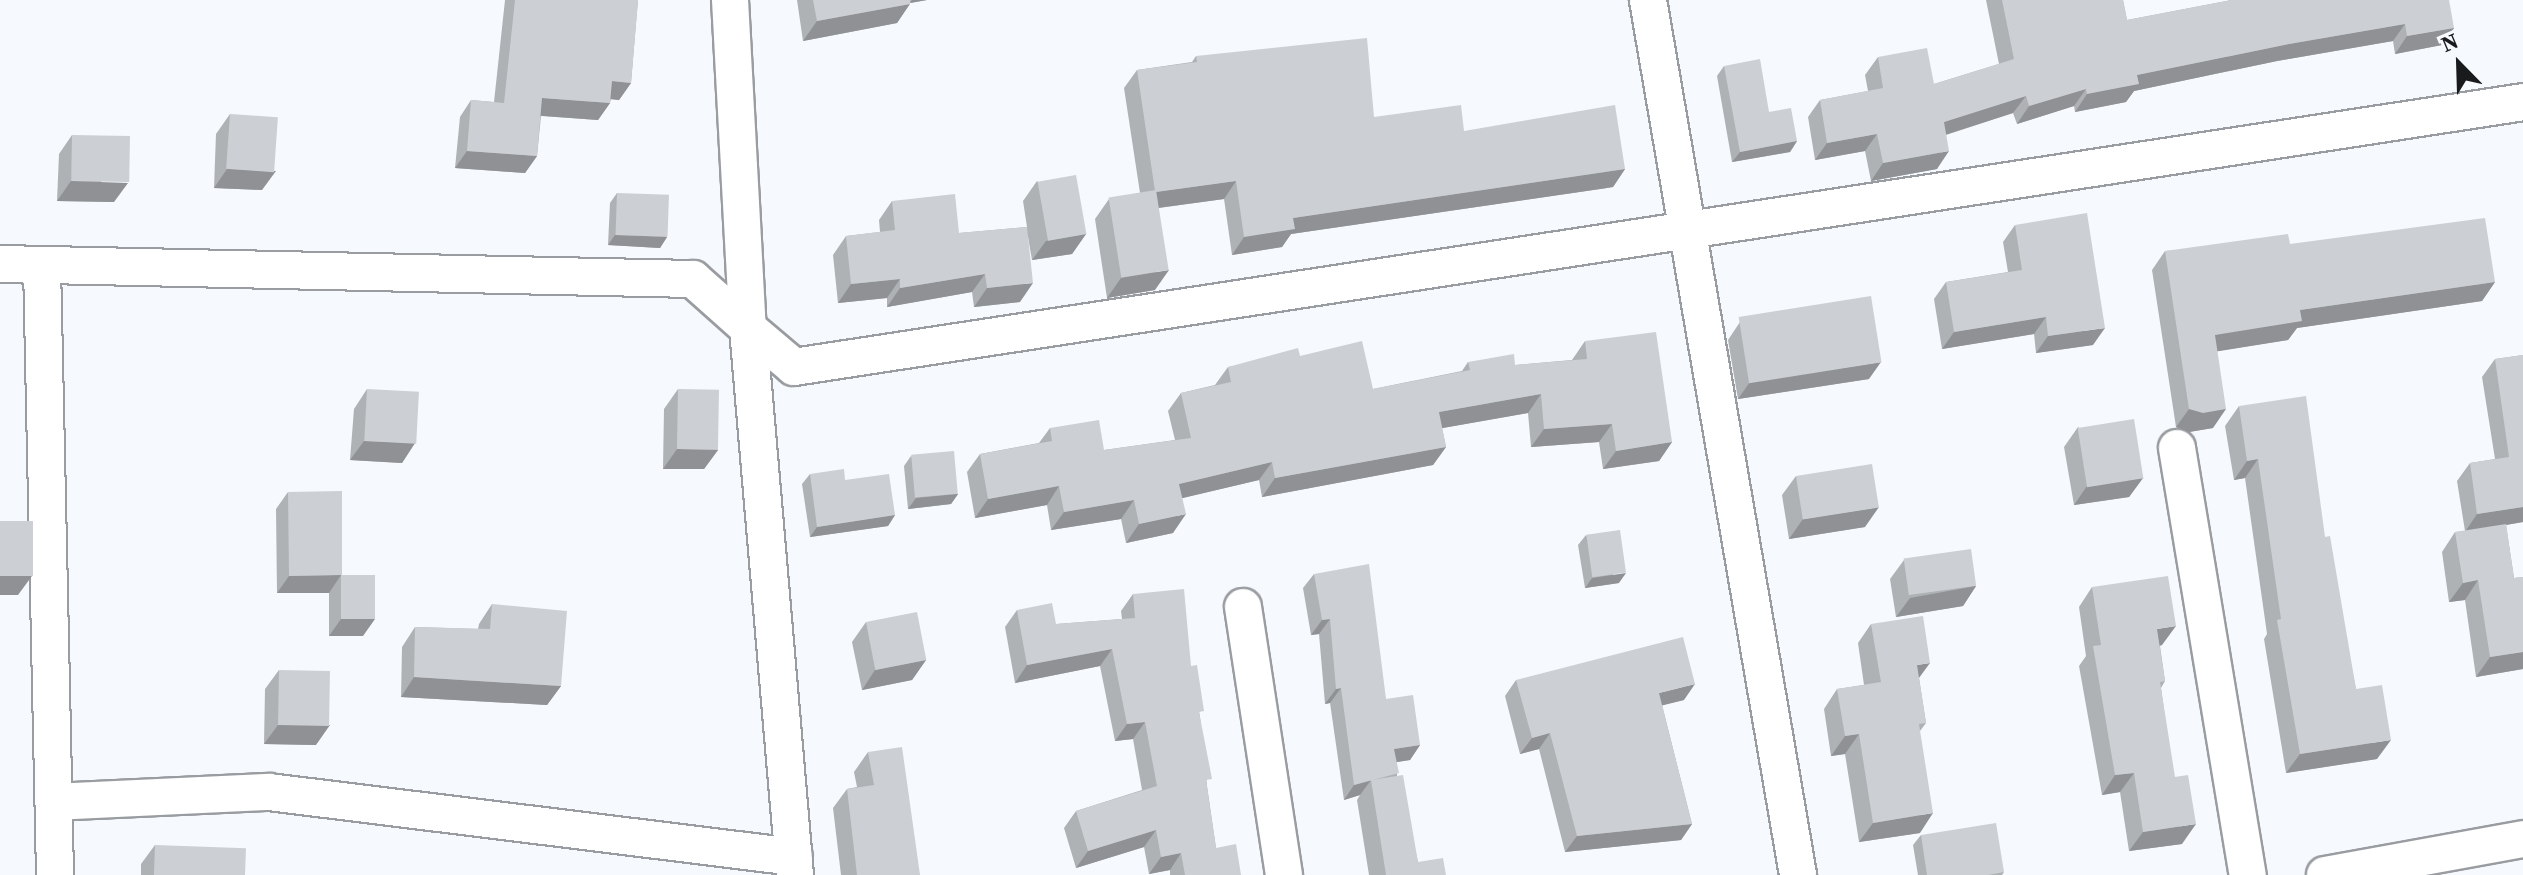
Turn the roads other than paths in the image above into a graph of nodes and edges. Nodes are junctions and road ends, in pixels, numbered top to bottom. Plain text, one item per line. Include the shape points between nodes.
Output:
1 (730, 0) edge
2 (1648, 0) edge
3 (2523, 102) edge
4 (1688, 234) junction
5 (0, 264) edge
6 (42, 265) junction
7 (748, 328) junction
8 (2177, 448) dead end
9 (1243, 607) dead end
10 (54, 802) junction
11 (2523, 839) edge
12 (794, 866) edge
13 (55, 875) edge
14 (1284, 875) edge
15 (1798, 875) edge
16 (2248, 875) edge
17 (2325, 875) edge

1 - 7 street
2 - 4 street
3 - 4 street
4 - 7 street via 794,367
4 - 15 street
5 - 6 street
6 - 7 street via 693,279
6 - 10 street
7 - 12 street
8 - 16 street
9 - 14 street
10 - 12 street via 269,792
10 - 13 street
11 - 17 street

